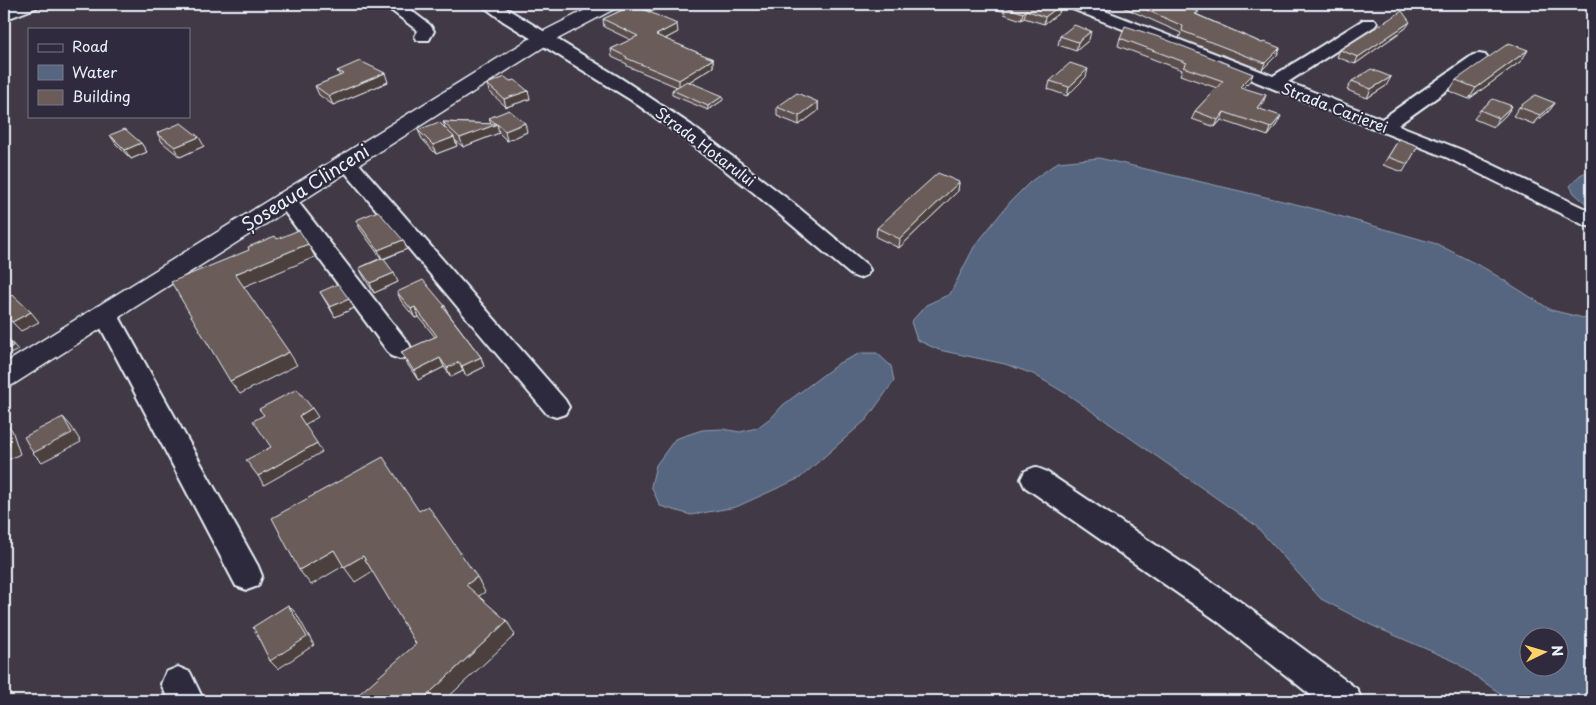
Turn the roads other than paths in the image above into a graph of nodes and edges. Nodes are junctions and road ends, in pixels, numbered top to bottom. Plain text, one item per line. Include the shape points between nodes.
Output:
1 (32, 4) edge
2 (381, 4) edge
3 (488, 4) edge
4 (610, 4) edge
5 (1073, 4) edge
6 (403, 6) edge
7 (4, 15) edge
8 (1368, 24) dead end
9 (423, 36) dead end
10 (543, 39) junction
11 (1479, 59) dead end
12 (1274, 83) junction
13 (1384, 126) junction
14 (346, 161) junction
15 (285, 200) junction
16 (1592, 220) edge
17 (859, 270) dead end
18 (104, 313) junction
19 (400, 350) edge
20 (4, 377) edge
21 (556, 407) dead end
22 (1035, 479) dead end
23 (247, 576) dead end
24 (1345, 701) edge

1 - 7 street
2 - 6 street
3 - 10 street, Strada Hotarului
4 - 10 main road, Șoseaua Clinceni
5 - 12 street, Strada Carierei
6 - 9 street via 404,14 426,29
8 - 12 street
10 - 14 main road, Șoseaua Clinceni
10 - 17 street, Strada Hotarului via 626,88 714,150
11 - 13 street
12 - 13 street, Strada Carierei
13 - 16 street, Strada Carierei via 1455,154
14 - 15 main road, Șoseaua Clinceni
14 - 21 street
15 - 18 main road, Șoseaua Clinceni
15 - 19 street
18 - 20 main road, Șoseaua Clinceni
18 - 23 street
22 - 24 street via 1227,610

